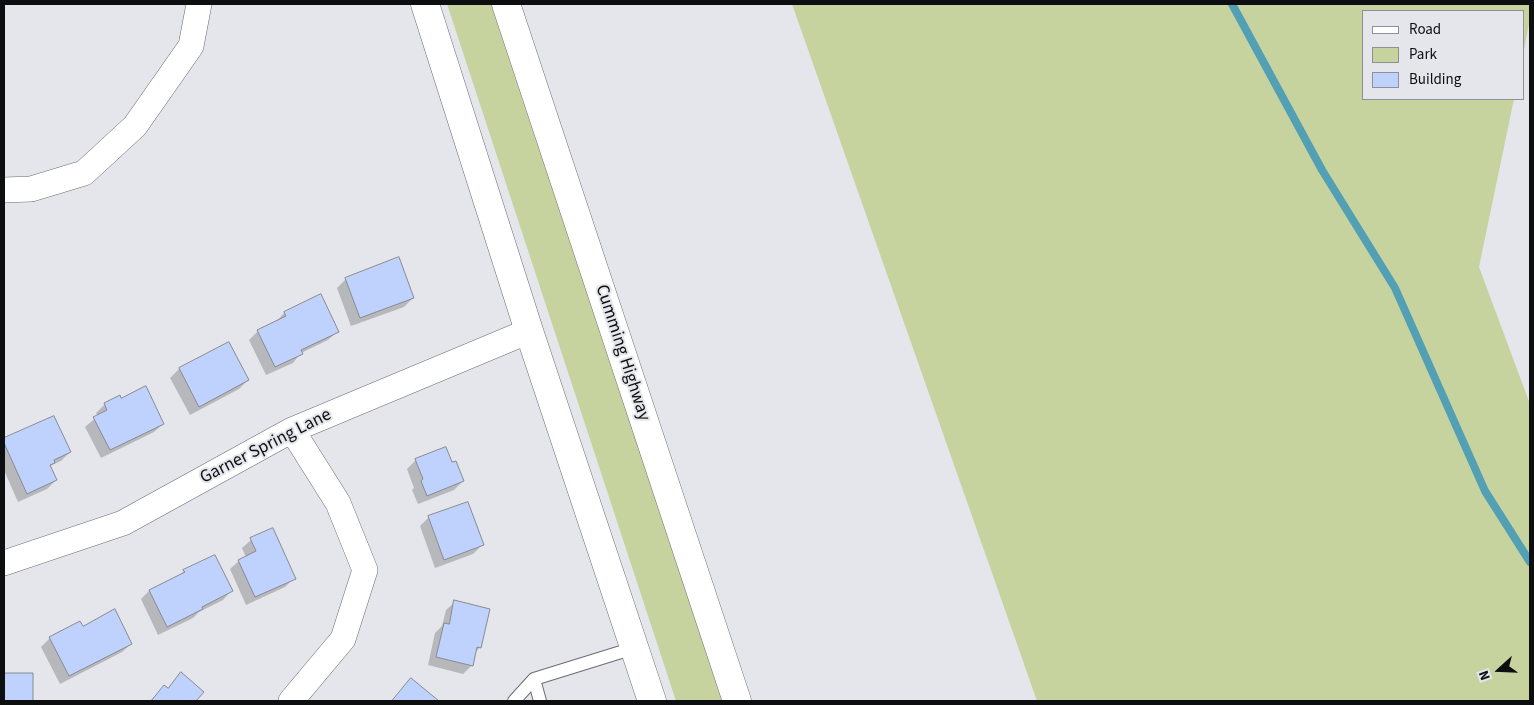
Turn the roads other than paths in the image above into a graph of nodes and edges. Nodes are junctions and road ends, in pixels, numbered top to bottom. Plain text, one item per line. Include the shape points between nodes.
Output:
1 (199, 4) edge
2 (425, 4) edge
3 (506, 4) edge
4 (4, 190) edge
5 (530, 331) junction
6 (292, 430) junction
7 (4, 563) edge
8 (634, 648) junction
9 (534, 679) junction
10 (291, 701) edge
11 (514, 701) edge
12 (540, 701) edge
13 (652, 701) edge
14 (738, 701) edge

1 - 4 street via 191,46 135,126 84,173 31,189
2 - 5 highway
3 - 14 highway, Cumming Highway
5 - 6 street, Garner Spring Lane
5 - 8 highway
6 - 7 street, Garner Spring Lane via 123,523
6 - 10 street via 338,503 365,570 343,639
8 - 9 lane
8 - 13 highway
9 - 11 lane
9 - 12 lane

